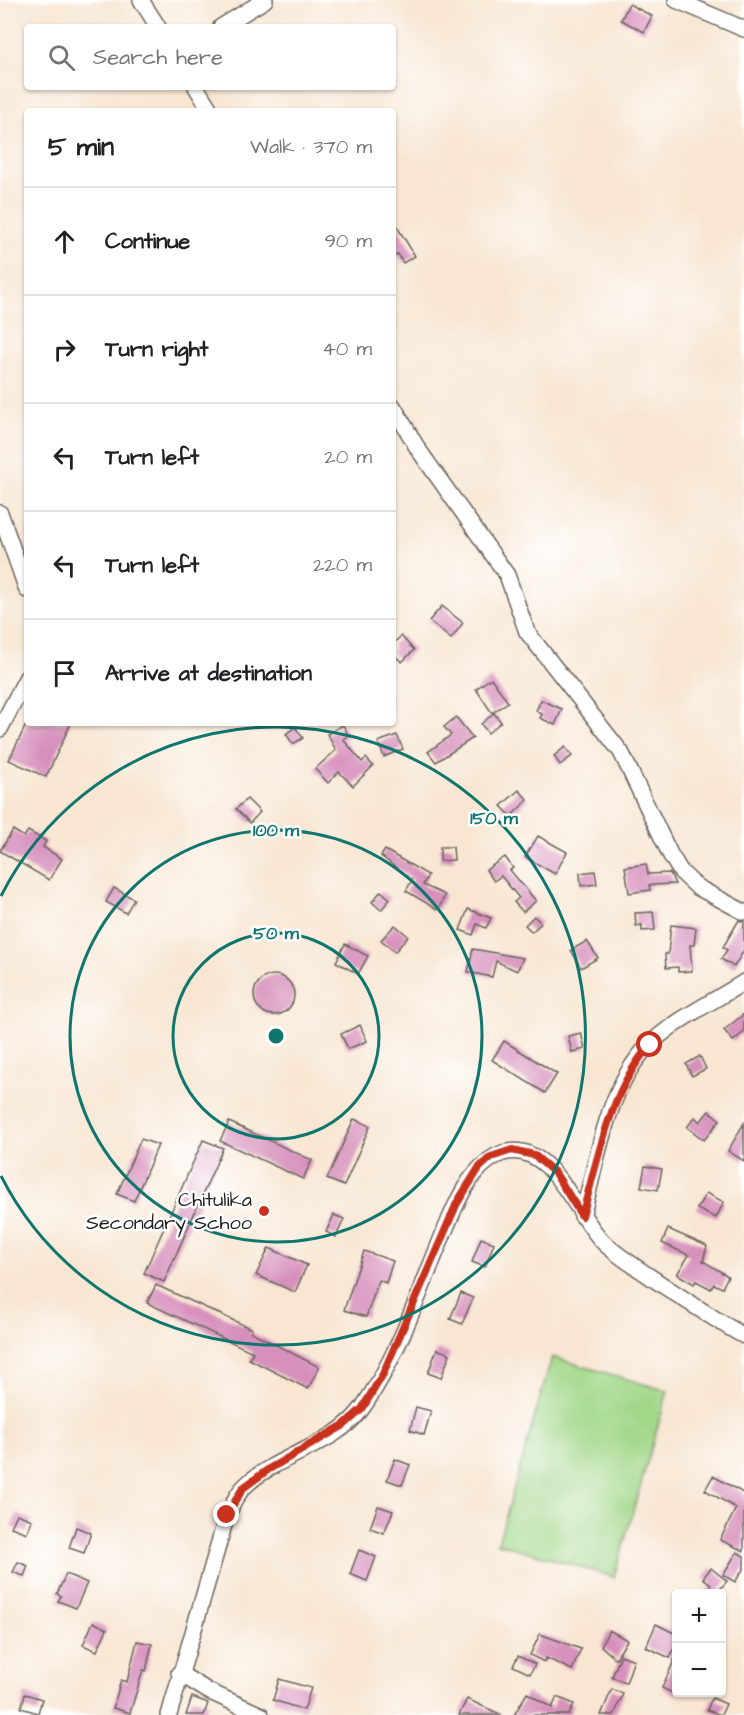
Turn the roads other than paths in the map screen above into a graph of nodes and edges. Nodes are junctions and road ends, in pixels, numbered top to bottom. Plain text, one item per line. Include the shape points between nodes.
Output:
1 (141, 0) edge
2 (266, 0) edge
3 (676, 0) edge
4 (156, 24) edge
5 (226, 24) edge
6 (744, 29) edge
7 (198, 90) edge
8 (209, 108) edge
9 (396, 411) edge
10 (0, 513) edge
11 (24, 581) edge
12 (24, 683) edge
13 (0, 729) edge
14 (744, 912) edge
15 (744, 982) edge
16 (582, 1216) junction
17 (744, 1336) edge
18 (179, 1673) junction
19 (169, 1715) edge
20 (261, 1715) edge

1 - 4 street
2 - 5 street
3 - 6 street
7 - 8 street
9 - 14 street via 418,449 507,575 527,632 621,752 681,872 697,887
10 - 11 street
12 - 13 street
15 - 16 street via 650,1045 632,1065 614,1102
16 - 17 street via 604,1243 710,1318
16 - 18 street via 555,1173 534,1155 512,1150 491,1157 479,1168 457,1203 383,1374 362,1409 335,1431 243,1488 227,1515
18 - 19 street
18 - 20 street

